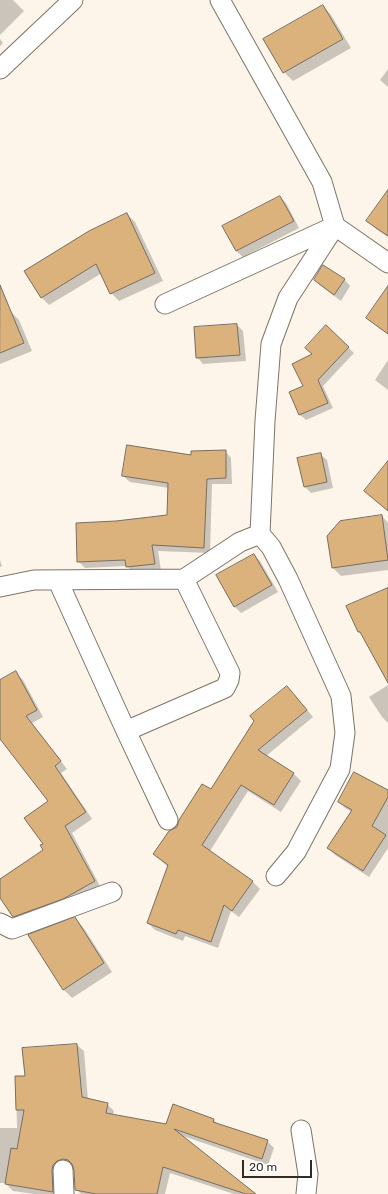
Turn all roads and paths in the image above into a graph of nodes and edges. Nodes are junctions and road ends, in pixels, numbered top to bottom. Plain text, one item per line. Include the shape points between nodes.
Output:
1 (73, 0) edge
2 (220, 0) edge
3 (0, 69) edge
4 (335, 226) junction
5 (388, 263) edge
6 (165, 304) dead end
7 (260, 534) junction
8 (184, 579) junction
9 (58, 581) junction
10 (0, 588) edge
11 (126, 731) junction
12 (168, 820) dead end
13 (276, 876) dead end
14 (112, 892) dead end
15 (0, 923) edge
16 (301, 1130) dead end
17 (64, 1170) dead end
18 (64, 1194) edge
19 (306, 1194) edge

1 - 3 street
2 - 4 street via 322,182
4 - 5 street
4 - 6 street
4 - 7 street via 288,298 271,344
7 - 8 street via 240,542
7 - 13 street via 271,547 288,579 341,696 345,733 340,769 296,852
8 - 9 street
8 - 11 street via 230,672 229,680 225,688
9 - 10 street via 34,580
9 - 11 street
11 - 12 street
14 - 15 street via 12,929
16 - 19 street via 308,1174
17 - 18 street

